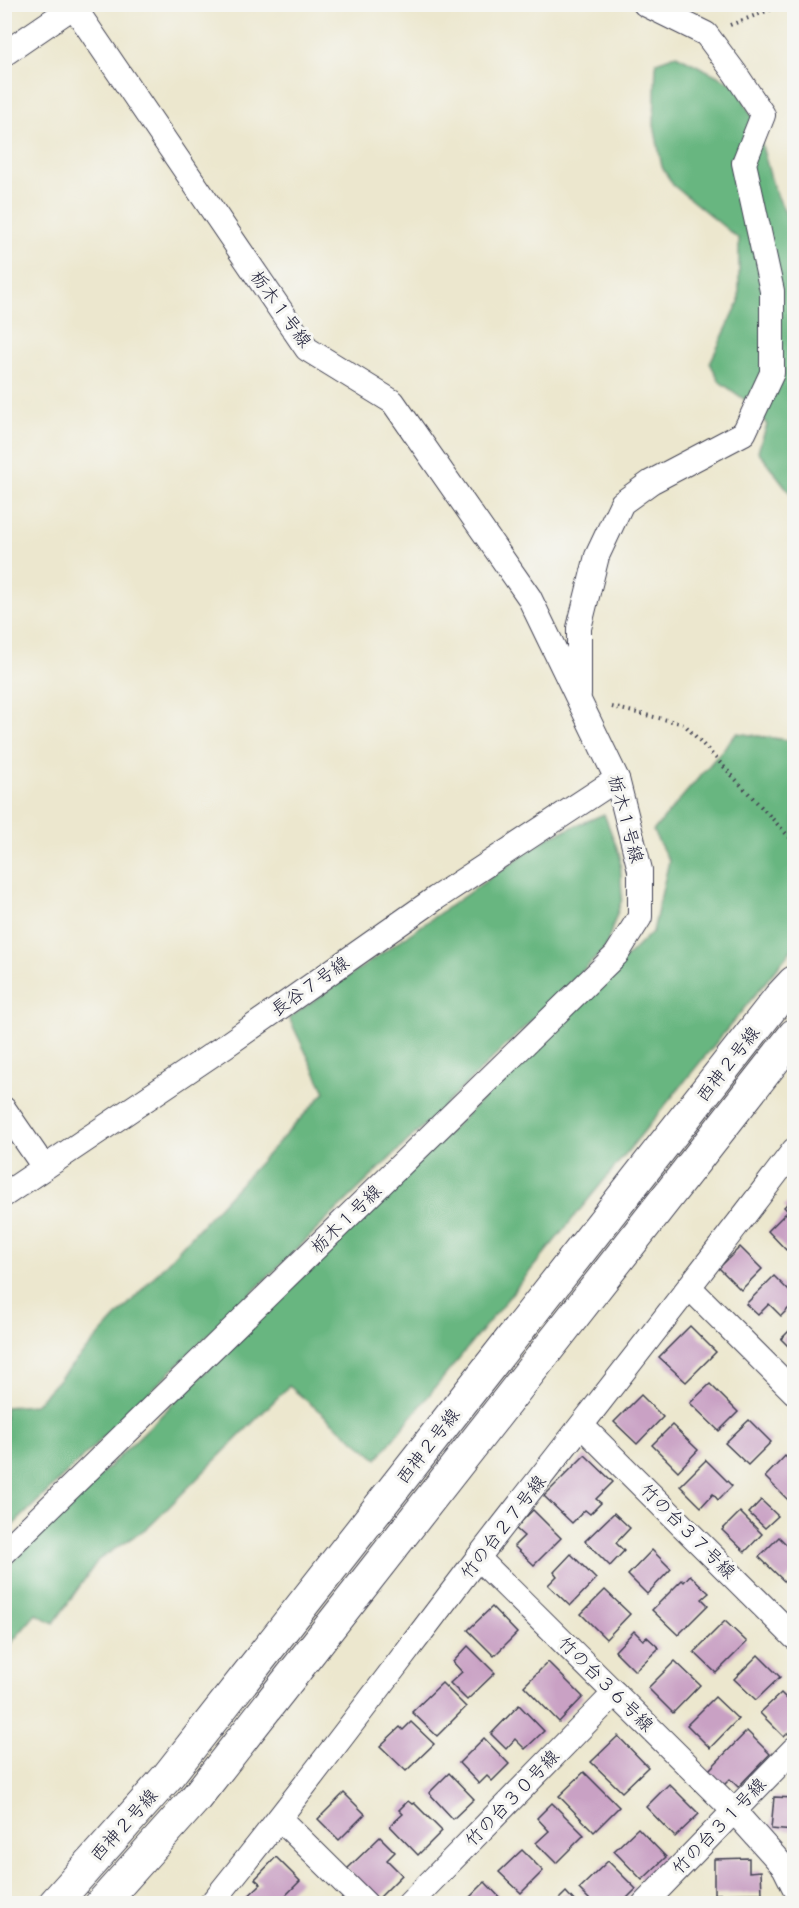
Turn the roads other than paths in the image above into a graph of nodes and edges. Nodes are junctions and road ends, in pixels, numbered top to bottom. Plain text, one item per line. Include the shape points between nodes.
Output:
1 (645, 4) edge
2 (74, 5) edge
3 (4, 54) edge
4 (579, 700) junction
5 (617, 779) junction
6 (795, 982) edge
7 (795, 1035) edge
8 (4, 1109) edge
9 (795, 1150) edge
10 (44, 1167) junction
11 (4, 1195) edge
12 (690, 1288) junction
13 (795, 1392) edge
14 (582, 1426) junction
15 (4, 1552) edge
16 (478, 1558) junction
17 (795, 1637) edge
18 (615, 1693) junction
19 (795, 1749) edge
20 (733, 1810) junction
21 (280, 1819) junction
22 (791, 1871) edge
23 (54, 1904) edge
24 (101, 1904) edge
25 (211, 1904) edge
26 (366, 1904) edge
27 (409, 1904) edge
28 (644, 1904) edge

1 - 4 street via 706,34 763,115 744,164 772,291 772,373 744,433 651,482 622,503 597,556 579,628
2 - 3 street
2 - 4 street, 栃木１号線 via 307,349 393,402 529,597
4 - 5 street, 栃木１号線
5 - 10 street, 長谷７号線 via 435,898
5 - 15 street, 栃木１号線 via 640,870 640,917 616,955
6 - 23 street, 西神２号線 via 168,1776
7 - 24 street, 西神２号線 via 195,1798
8 - 10 street
9 - 12 street, 竹の台２７号線
10 - 11 street, 長谷７号線
12 - 13 street
12 - 14 street, 竹の台２７号線
14 - 16 street, 竹の台２７号線
14 - 17 street, 竹の台３７号線
16 - 18 street, 竹の台３６号線
16 - 21 street, 竹の台２７号線
18 - 20 street, 竹の台３６号線
18 - 27 street, 竹の台３０号線
19 - 20 street, 竹の台３１号線
20 - 22 street, 竹の台３６号線
20 - 28 street, 竹の台３１号線
21 - 25 street, 竹の台２７号線
21 - 26 street

